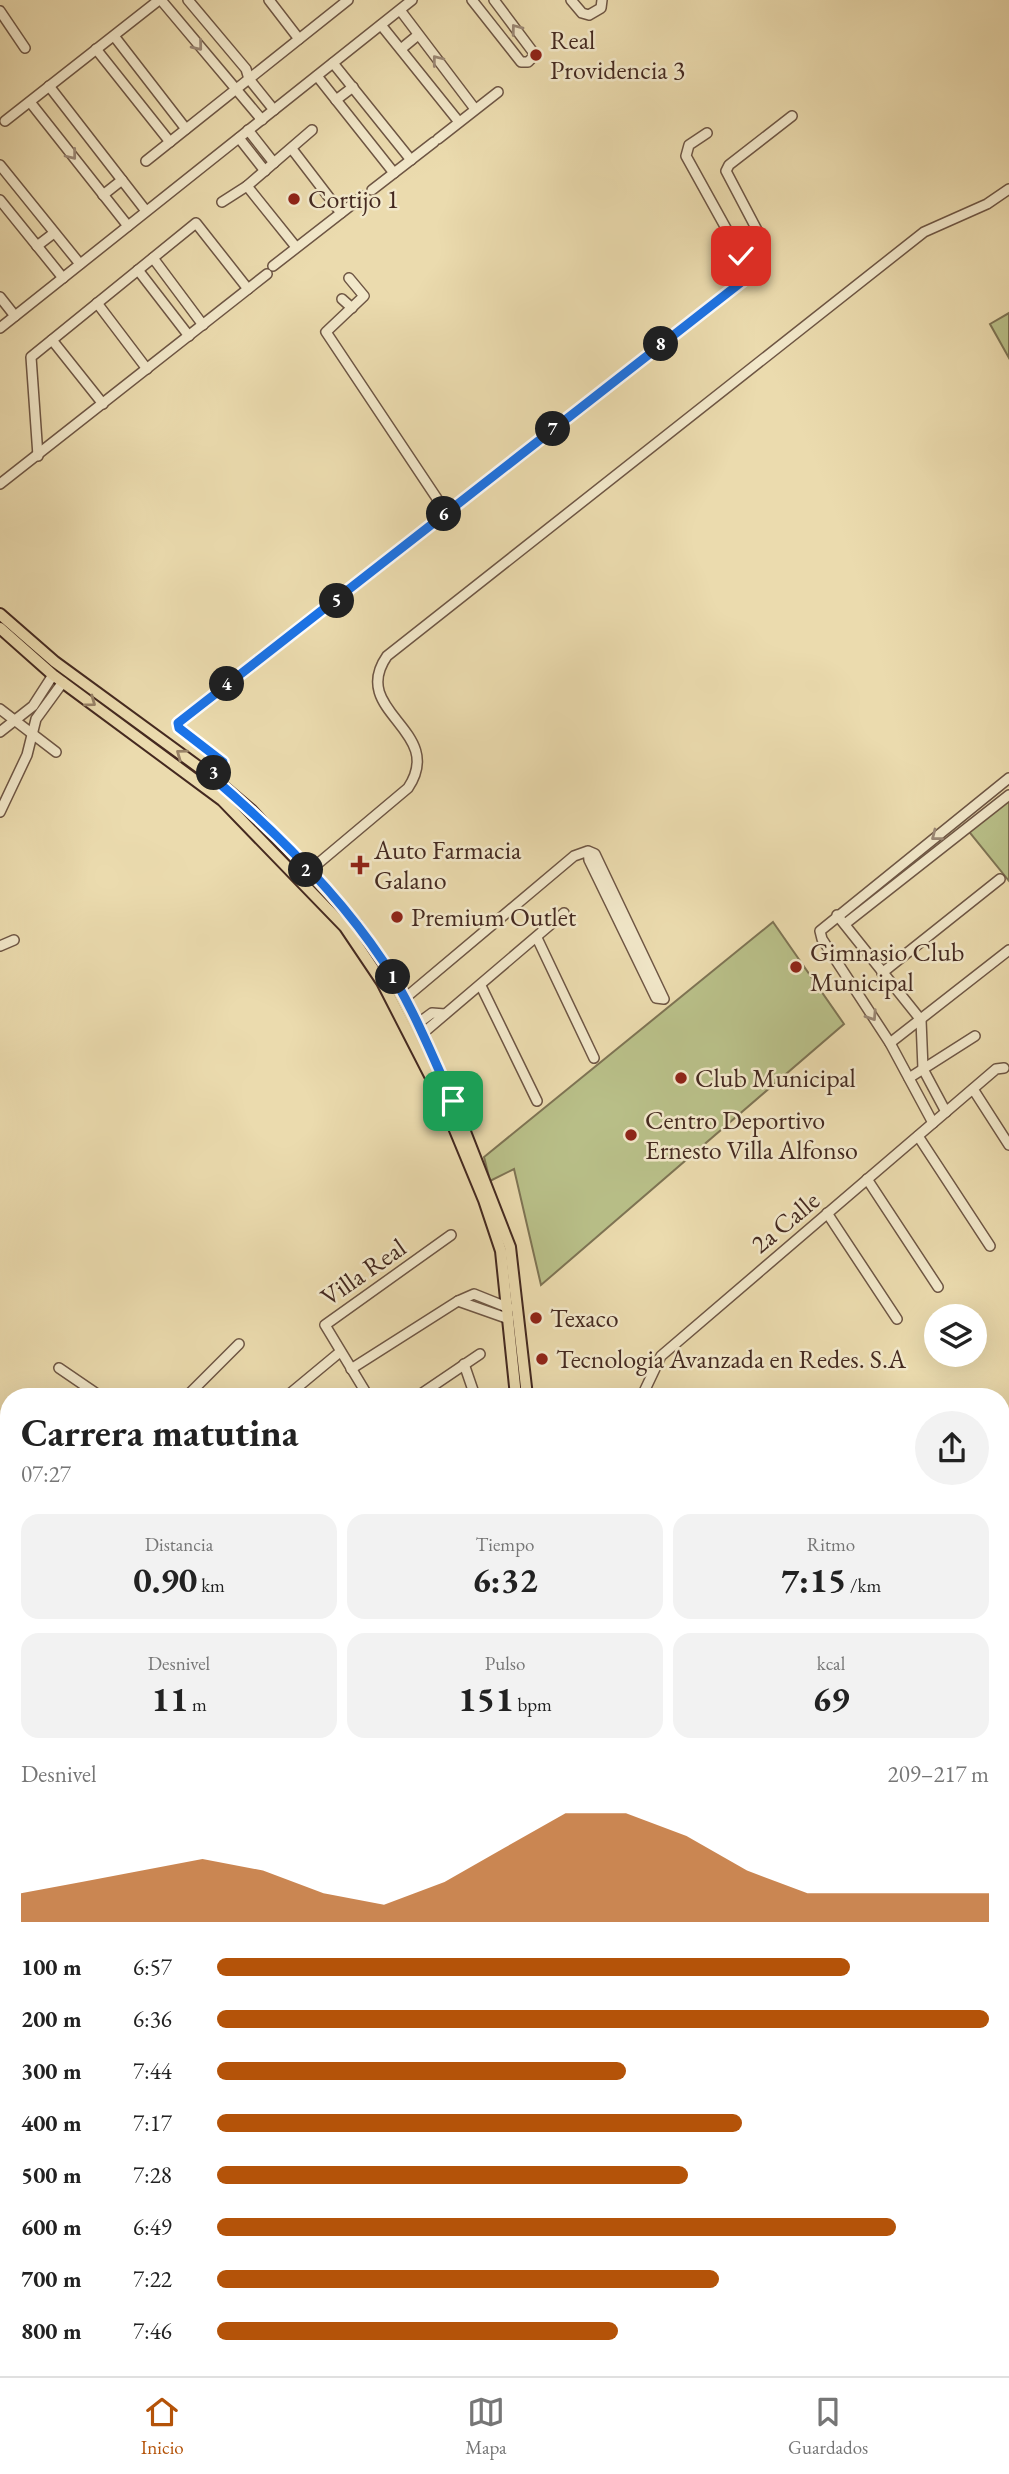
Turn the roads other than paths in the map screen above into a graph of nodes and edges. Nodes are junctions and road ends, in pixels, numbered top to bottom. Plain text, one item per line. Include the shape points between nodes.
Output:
1 (160, 0) edge
2 (188, 0) edge
3 (269, 0) edge
4 (346, 0) edge
5 (412, 0) edge
6 (472, 0) edge
7 (494, 0) edge
8 (571, 0) edge
9 (602, 0) edge
10 (400, 10) junction
11 (0, 11) edge
12 (381, 25) junction
13 (418, 35) junction
14 (114, 36) junction
15 (299, 39) junction
16 (25, 48) dead end
17 (96, 49) junction
18 (401, 49) junction
19 (333, 63) junction
20 (317, 76) junction
21 (249, 79) junction
22 (49, 86) junction
23 (353, 87) junction
24 (237, 89) junction
25 (498, 92) dead end
26 (336, 100) junction
27 (30, 102) junction
28 (475, 109) junction
29 (274, 110) junction
30 (792, 116) dead end
31 (262, 120) junction
32 (459, 122) junction
33 (2, 123) edge
34 (186, 129) junction
35 (248, 130) junction
36 (312, 130) dead end
37 (708, 133) dead end
38 (239, 138) junction
39 (170, 142) junction
40 (292, 149) junction
41 (411, 160) junction
42 (146, 161) dead end
43 (274, 163) junction
44 (0, 165) edge
45 (265, 171) junction
46 (394, 173) junction
47 (122, 180) junction
48 (247, 186) junction
49 (1009, 189) edge
50 (372, 190) dead end
51 (103, 195) junction
52 (363, 196) dead end
53 (0, 200) edge
54 (222, 202) dead end
55 (146, 211) junction
56 (341, 213) junction
57 (128, 226) junction
58 (54, 233) junction
59 (37, 246) junction
60 (296, 247) junction
61 (741, 256) junction
62 (153, 258) junction
63 (80, 264) junction
64 (138, 271) junction
65 (63, 278) junction
66 (349, 278) dead end
67 (248, 289) junction
68 (0, 297) edge
69 (342, 299) dead end
70 (97, 303) junction
71 (352, 308) junction
72 (15, 316) junction
73 (203, 325) junction
74 (0, 328) edge
75 (189, 336) junction
76 (52, 340) junction
77 (147, 369) junction
78 (103, 404) junction
79 (38, 456) junction
80 (0, 484) edge
81 (446, 512) junction
82 (0, 614) edge
83 (0, 628) edge
84 (58, 678) junction
85 (0, 709) edge
86 (14, 721) junction
87 (0, 732) edge
88 (33, 735) junction
89 (56, 752) dead end
90 (211, 776) junction
91 (1009, 778) edge
92 (1009, 795) edge
93 (0, 812) edge
94 (959, 817) junction
95 (967, 827) junction
96 (308, 872) junction
97 (1000, 879) dead end
98 (564, 913) dead end
99 (838, 915) junction
100 (845, 924) junction
101 (537, 938) junction
102 (14, 940) dead end
103 (0, 947) edge
104 (637, 950) junction
105 (1009, 950) edge
106 (882, 973) junction
107 (481, 986) junction
108 (404, 999) junction
109 (445, 1014) junction
110 (921, 1020) junction
111 (421, 1025) junction
112 (975, 1036) dead end
113 (890, 1043) junction
114 (594, 1058) dead end
115 (1004, 1068) dead end
116 (923, 1069) junction
117 (909, 1078) junction
118 (973, 1089) junction
119 (537, 1101) dead end
120 (946, 1112) junction
121 (933, 1123) junction
122 (918, 1136) junction
123 (1009, 1145) edge
124 (870, 1183) junction
125 (827, 1213) junction
126 (452, 1235) dead end
127 (990, 1246) dead end
128 (938, 1287) dead end
129 (509, 1313) junction
130 (897, 1319) dead end
131 (239, 1344) dead end
132 (340, 1352) junction
133 (480, 1354) dead end
134 (464, 1364) junction
135 (59, 1368) dead end
136 (351, 1370) junction
137 (86, 1388) edge
138 (195, 1388) edge
139 (297, 1388) edge
140 (363, 1388) edge
141 (430, 1388) edge
142 (472, 1388) edge
143 (515, 1388) edge
144 (526, 1388) edge
145 (646, 1388) edge

1 - 14 street
1 -> 24 street
2 - 21 street via 246,69
3 - 15 street
4 - 15 street
5 - 10 street
6 -> 7 street via 521,62 528,62 534,56 530,48
8 - 9 street via 589,15 601,8
10 - 12 street
10 - 13 street
11 - 16 street
12 - 18 street
12 - 19 street
13 - 18 street
28 -> 13 street
14 - 17 street
14 - 34 street
15 - 21 street
17 - 22 street
17 - 39 street
18 - 32 street
19 - 20 street
19 - 23 street
20 - 26 street
20 - 29 street
21 - 24 street
21 - 29 street
22 - 27 street
22 - 47 street
23 - 26 street
23 - 41 street
24 - 31 street
24 - 34 street
25 - 28 street
26 - 46 street
27 - 33 street
27 -> 51 street
28 - 32 street
29 - 31 street
30 - 61 street via 726,171 757,230
31 - 35 street
32 - 41 street
34 - 39 street
35 - 38 street
35 - 43 street
36 - 40 street
37 - 61 street via 689,145 686,156
38 - 45 street
38 - 55 street
39 - 42 street
40 - 43 street
40 - 56 street
41 - 46 street
43 - 45 street
44 - 58 street
45 - 48 street
46 - 50 street
47 - 51 street
47 - 55 street
48 - 54 street
48 - 60 street
49 - 96 street via 925,232 387,656 378,689 414,744 416,776 408,788
51 - 57 street
52 - 56 street
53 - 59 street
55 - 57 street
56 - 60 street
57 - 63 street
58 - 59 street
58 - 63 street
59 - 65 street
60 - 67 street
61 - 81 street via 748,268 744,280
62 - 64 street
62 - 67 street via 196,223
62 - 73 street
63 - 65 street
64 - 70 street
64 - 75 street
65 - 72 street
66 - 71 street via 365,296
67 - 73 street
68 - 72 street
69 - 71 street
70 - 76 street
70 - 77 street
71 - 81 street via 326,332
72 - 74 street
73 - 75 street
75 - 77 street
76 - 78 street
76 - 79 street via 31,357
77 - 78 street
78 - 79 street
79 - 80 street
81 - 90 street via 397,555 179,722 179,728 223,762
90 -> 82 main road via 55,662
83 - 84 main road
84 - 86 street
84 - 88 street via 36,719
84 -> 129 main road via 222,800 345,926 382,982 443,1101 501,1251
85 - 86 street
86 - 87 street
86 - 88 street
88 - 89 street
88 - 93 street
90 - 96 main road via 251,810
91 - 94 street
92 - 95 street
94 - 95 street
94 -> 99 street
95 - 100 street
96 - 108 main road via 356,924
97 - 106 street
98 - 101 street
99 - 100 street
99 -> 113 street via 822,928 821,937
100 - 106 street
101 - 107 street
101 - 114 street
102 - 103 street
104 - 104 street via 656,998 662,1001 664,996
104 - 108 street via 588,851 574,856
105 - 110 street
106 - 110 street
107 - 109 street
107 - 119 street
108 - 111 main road
109 - 111 street via 436,1025
109 - 111 street via 432,1013
110 - 113 street
110 - 116 street
111 - 144 main road via 510,1247
112 - 116 street
113 - 117 street
115 - 118 street, 2a Calle via 996,1069
116 - 117 street
116 - 120 street
117 - 121 street
118 - 120 street, 2a Calle
118 - 123 street
120 - 121 street, 2a Calle
121 - 122 street, 2a Calle
122 - 124 street, 2a Calle
122 - 127 street
124 - 125 street, 2a Calle
124 - 128 street
125 - 130 street
125 - 145 street, 2a Calle via 661,1356
126 - 132 street, Villa Real via 328,1321 326,1330
129 - 136 street via 474,1294
129 - 143 main road
131 - 138 street
132 - 136 street, Villa Real
132 - 139 street
133 - 134 street
134 - 141 street
134 - 142 street
135 - 137 street
136 - 140 street, Villa Real

